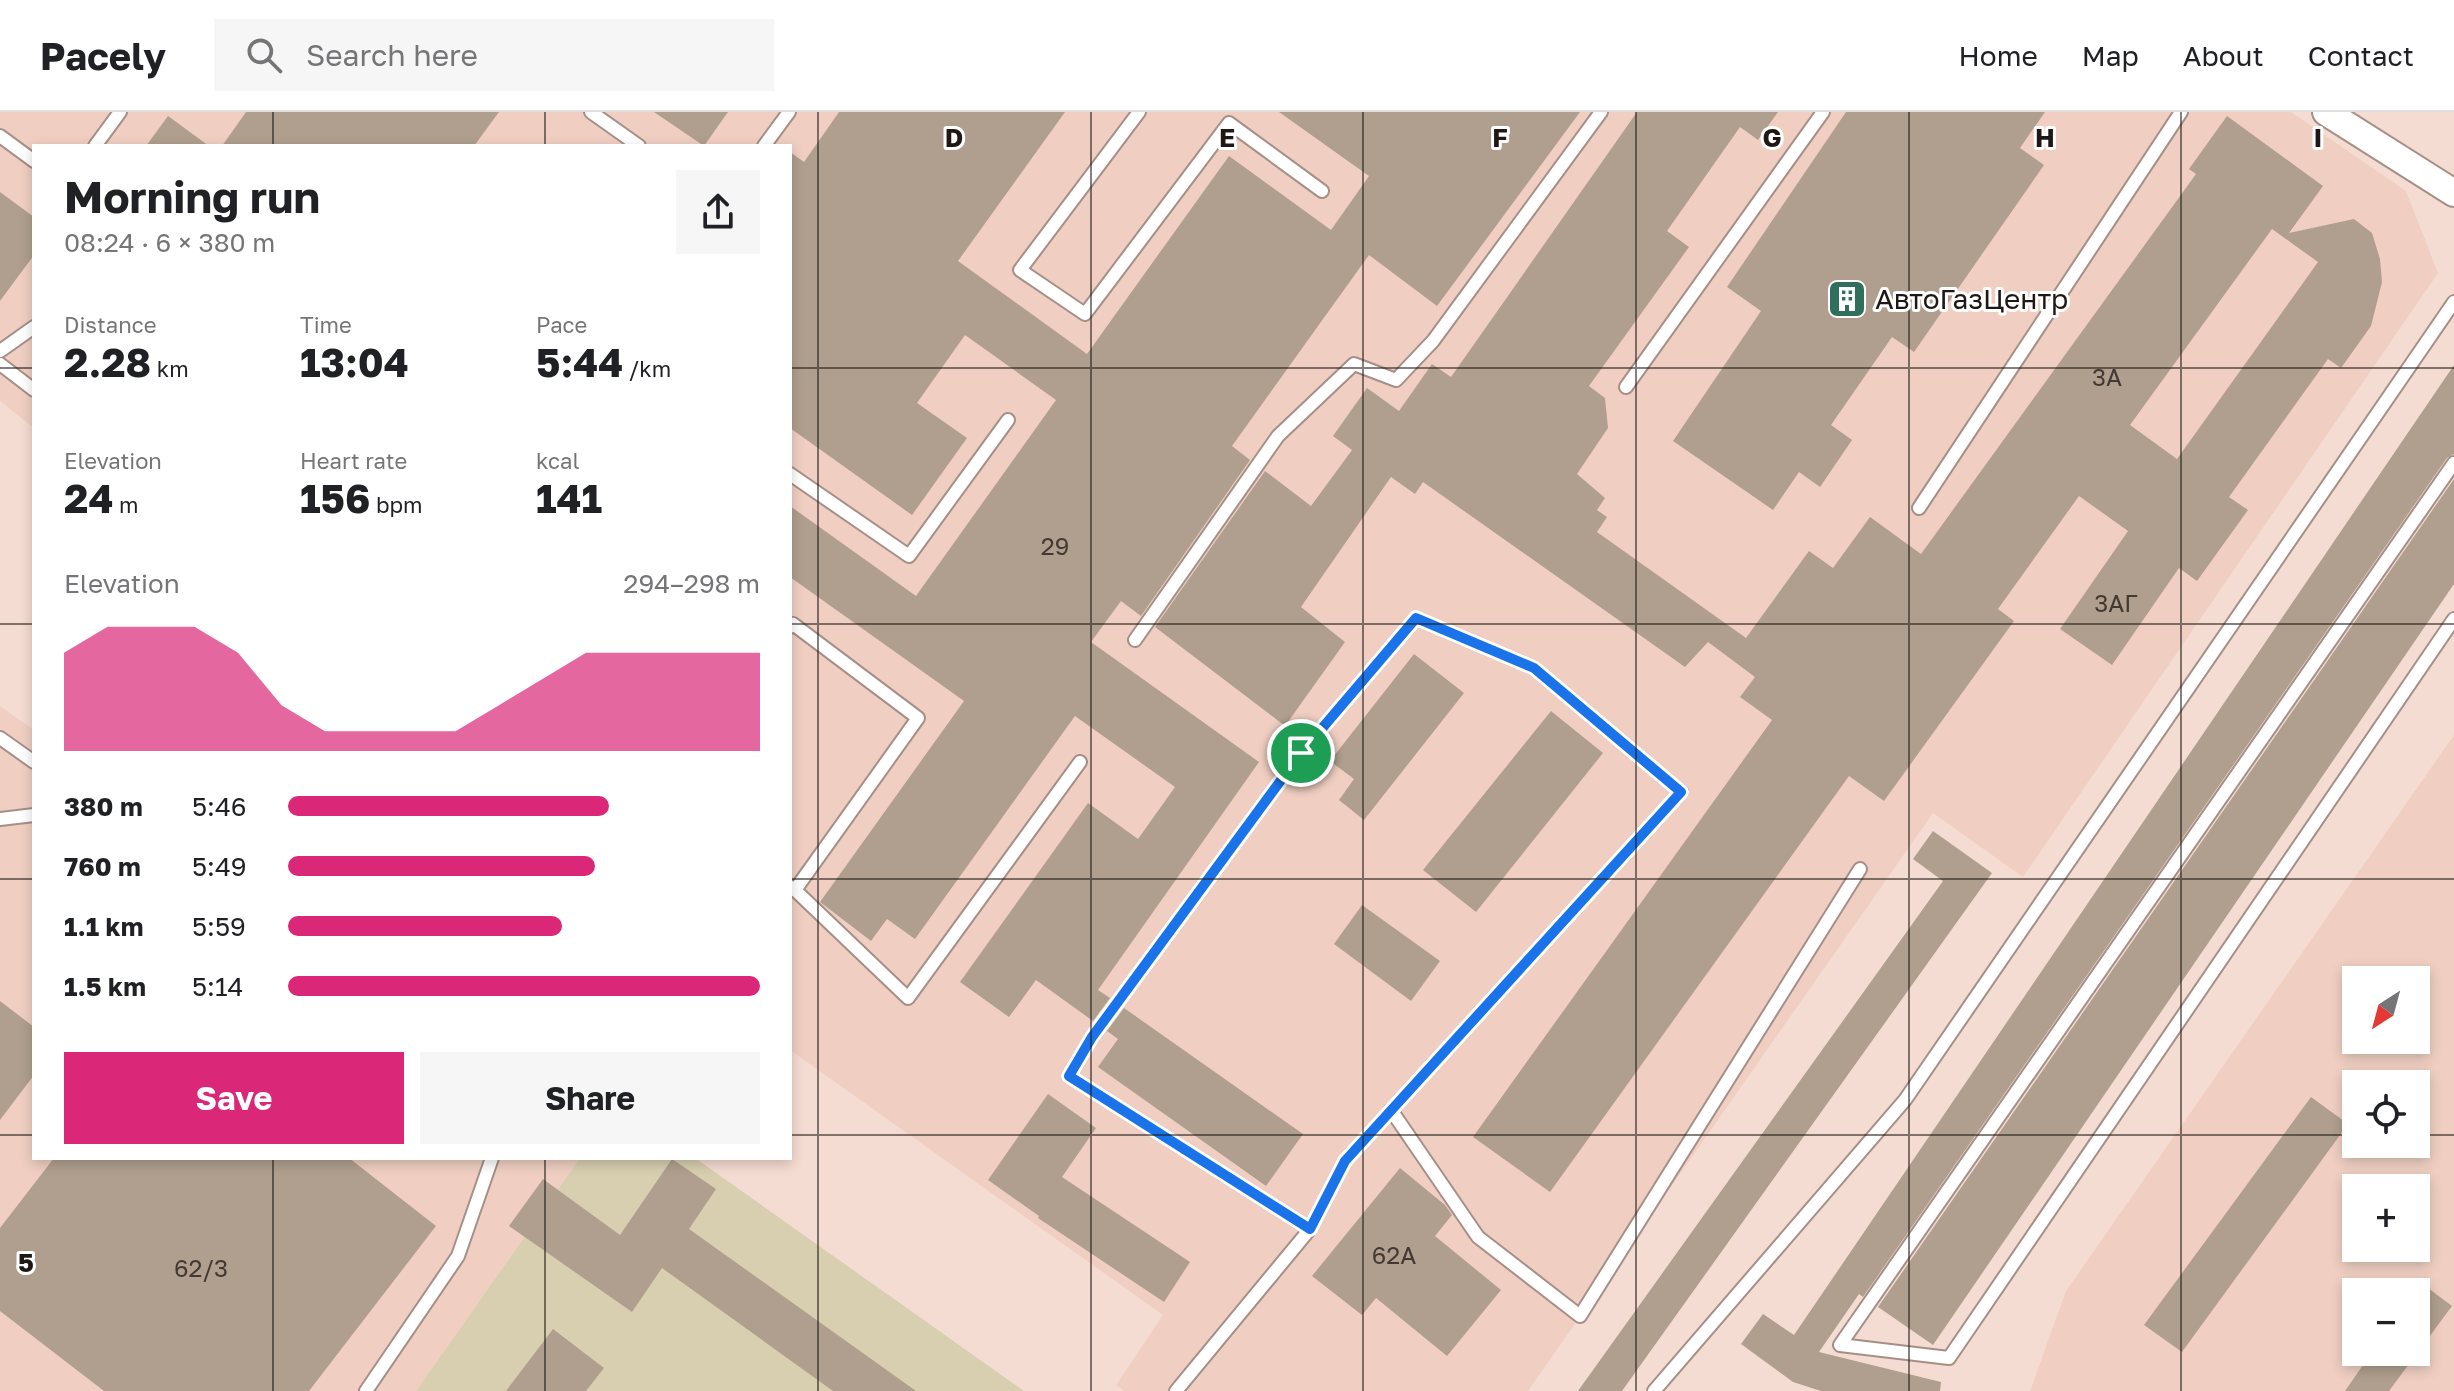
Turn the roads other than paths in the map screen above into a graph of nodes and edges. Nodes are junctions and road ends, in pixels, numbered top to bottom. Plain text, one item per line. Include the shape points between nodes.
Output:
1 (120, 112) edge
2 (591, 112) edge
3 (789, 112) edge
4 (1139, 112) edge
5 (1601, 112) edge
6 (1823, 112) edge
7 (2181, 112) edge
8 (2326, 112) edge
9 (0, 136) edge
10 (96, 144) edge
11 (636, 144) edge
12 (765, 144) edge
13 (32, 160) edge
14 (1322, 191) dead end
15 (2454, 193) edge
16 (2454, 302) edge
17 (32, 328) edge
18 (0, 351) edge
19 (0, 364) edge
20 (1626, 387) dead end
21 (32, 388) edge
22 (1008, 420) dead end
23 (2454, 463) edge
24 (792, 475) edge
25 (1919, 508) dead end
26 (2454, 619) edge
27 (792, 625) edge
28 (1135, 640) dead end
29 (0, 738) edge
30 (32, 761) edge
31 (1080, 762) dead end
32 (32, 815) edge
33 (0, 819) edge
34 (1860, 869) dead end
35 (793, 888) edge
36 (1391, 1110) junction
37 (491, 1160) edge
38 (1310, 1229) junction
39 (366, 1391) edge
40 (1176, 1391) edge
41 (1654, 1391) edge

1 - 10 lane
2 - 11 lane
3 - 12 lane
4 - 14 lane via 1020,270 1085,314 1229,123
5 - 28 lane via 1433,341 1396,380 1354,364 1278,436
6 - 20 lane
7 - 25 lane
8 - 15 street
9 - 13 lane
16 - 41 lane via 1905,1100
17 - 18 lane
19 - 21 lane
22 - 24 lane via 909,556
23 - 26 lane via 1840,1345 1949,1358
27 - 35 lane via 918,718
29 - 30 lane
31 - 35 lane via 908,998
32 - 33 lane
34 - 36 lane via 1580,1316 1478,1237
36 - 38 lane via 1345,1161
36 - 38 lane via 1681,792 1534,668 1416,618 1301,753 1092,1037 1069,1076
37 - 39 lane via 458,1256
38 - 40 lane

